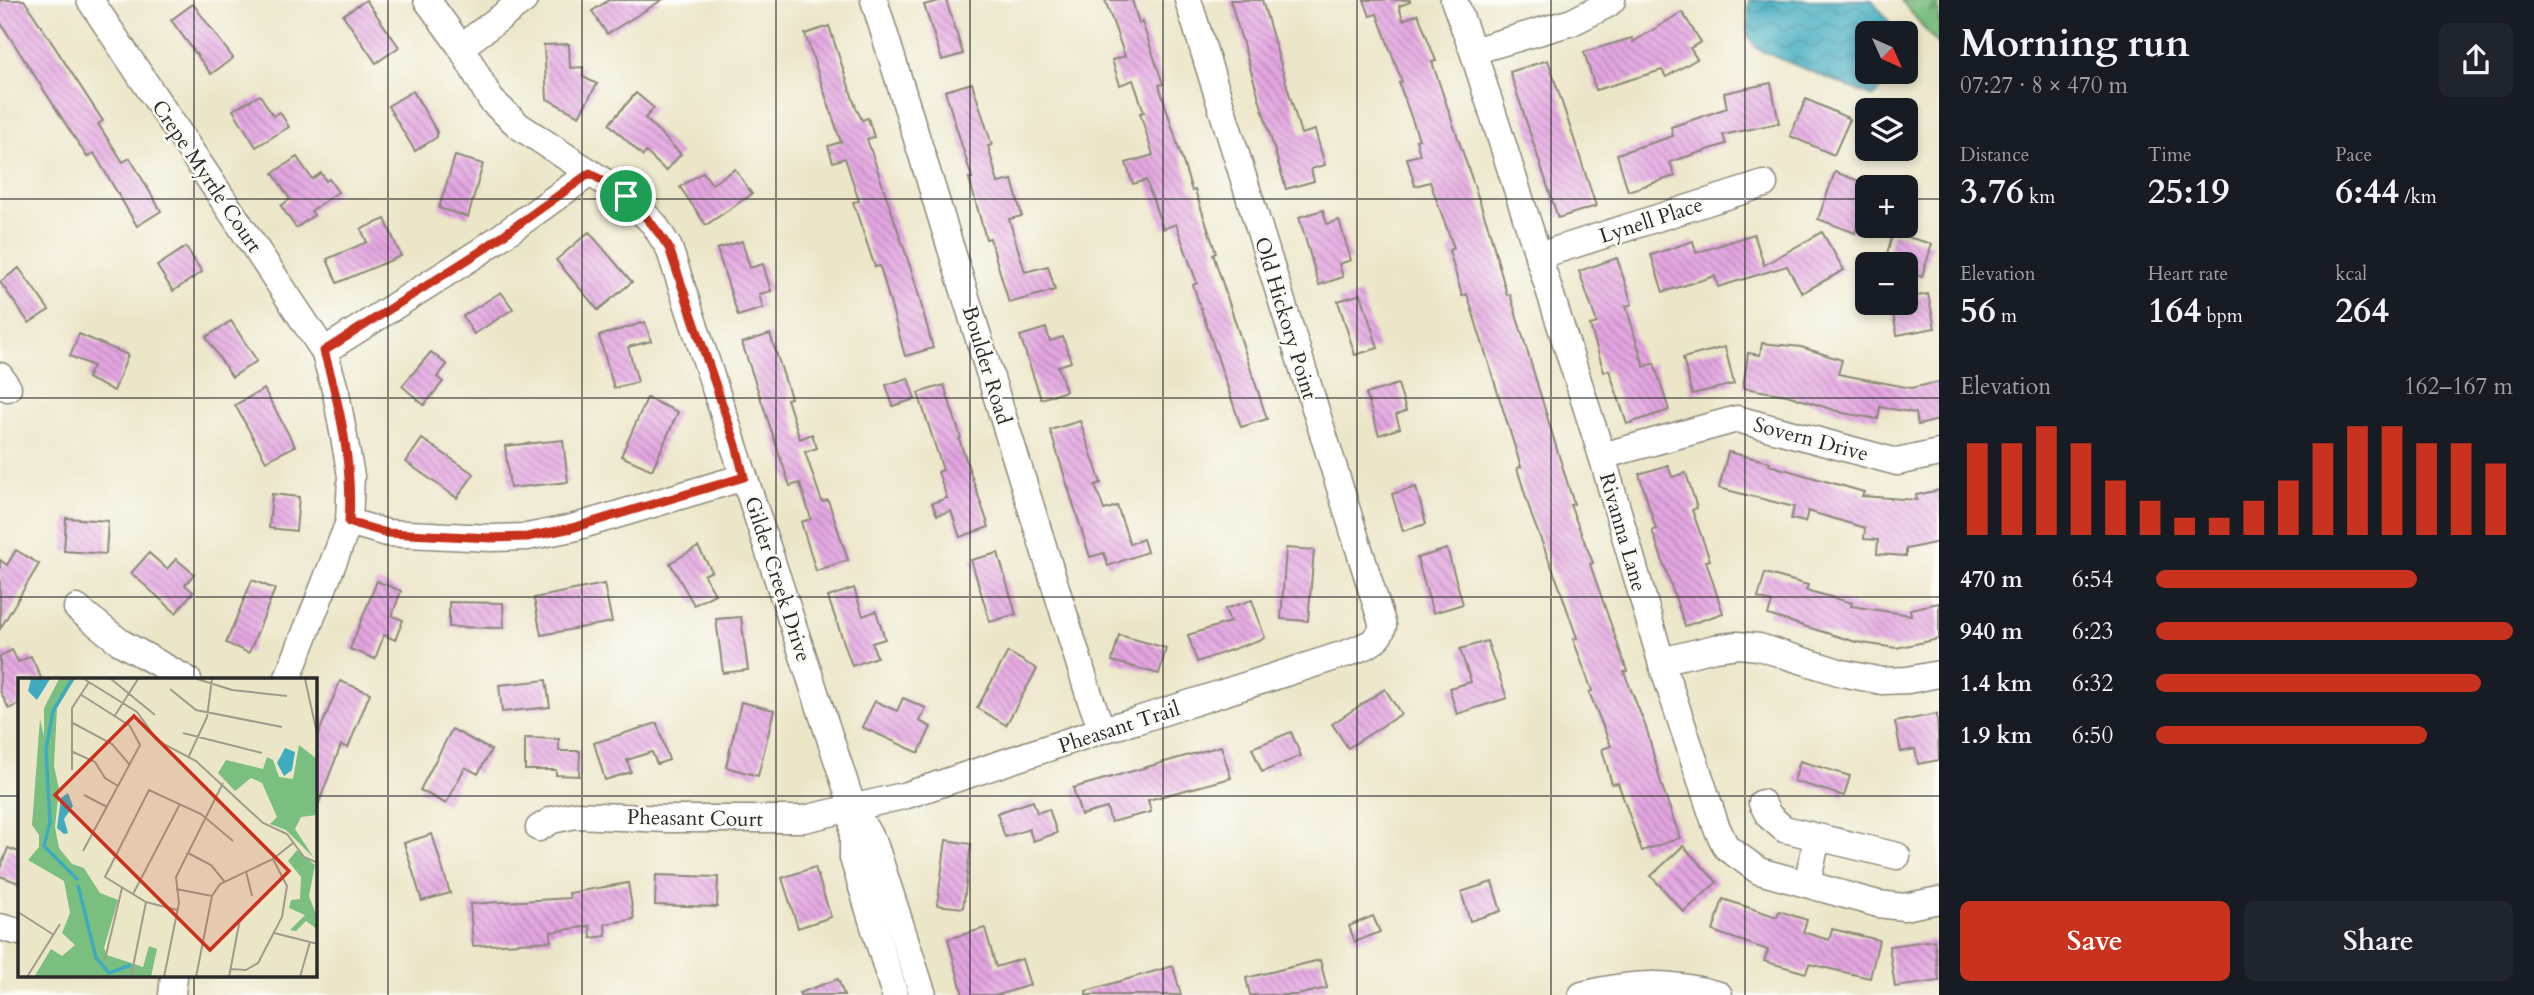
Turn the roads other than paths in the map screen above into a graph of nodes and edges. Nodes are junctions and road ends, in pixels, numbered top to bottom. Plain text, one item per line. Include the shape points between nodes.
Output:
1 (90, 0) edge
2 (427, 0) edge
3 (524, 0) edge
4 (874, 0) edge
5 (1188, 0) edge
6 (1454, 0) edge
7 (1612, 0) edge
8 (461, 47) junction
9 (1472, 51) junction
10 (590, 173) junction
11 (1764, 184) dead end
12 (1538, 256) junction
13 (324, 351) junction
14 (1939, 453) edge
15 (1602, 456) junction
16 (744, 477) junction
17 (349, 522) junction
18 (77, 608) dead end
19 (1380, 636) joint
20 (1661, 661) junction
21 (1939, 674) edge
22 (184, 678) edge
23 (288, 678) edge
24 (1102, 730) junction
25 (1762, 803) dead end
26 (853, 808) junction
27 (539, 828) dead end
28 (1817, 838) junction
29 (1897, 856) dead end
30 (1807, 884) junction
31 (1939, 900) edge
32 (0, 927) edge
33 (18, 932) edge
34 (895, 995) edge
35 (923, 995) edge
36 (1582, 995) edge
37 (1719, 995) edge

1 - 13 street, Crepe Myrtle Court
2 - 8 street, Gilder Creek Drive
3 - 8 street
4 - 24 street, Boulder Road
5 - 19 street, Old Hickory Point via 1383,626
6 - 9 street, Rivanna Lane
7 - 9 street via 1572,22
8 - 10 street, Gilder Creek Drive via 483,88 504,114
9 - 12 street, Rivanna Lane
10 - 13 street via 481,251
10 - 16 street, Gilder Creek Drive via 635,204 669,248
11 - 12 street, Lynell Place
12 - 15 street, Rivanna Lane
13 - 17 street, Crepe Myrtle Court via 351,476
14 - 15 street, Sovern Drive via 1897,462 1737,419
15 - 20 street, Rivanna Lane
16 - 17 street via 527,537 387,533
16 - 26 street, Gilder Creek Drive
17 - 23 street, Crepe Myrtle Court
18 - 22 street via 120,642
19 - 24 street, Pheasant Trail via 1351,652
20 - 21 street via 1738,645 1882,681
20 - 30 street, Rivanna Lane via 1726,847 1759,871
24 - 26 street, Pheasant Trail
25 - 28 street via 1784,829
26 - 27 street, Pheasant Court via 804,819 575,815
26 - 34 street, Gilder Creek Drive via 853,858
26 - 35 street, Gilder Creek Drive via 874,846
28 - 29 street
28 - 30 street
30 - 31 street, Rivanna Lane via 1878,904 1904,907
32 - 33 street
36 - 37 street via 1636,984 1664,984

